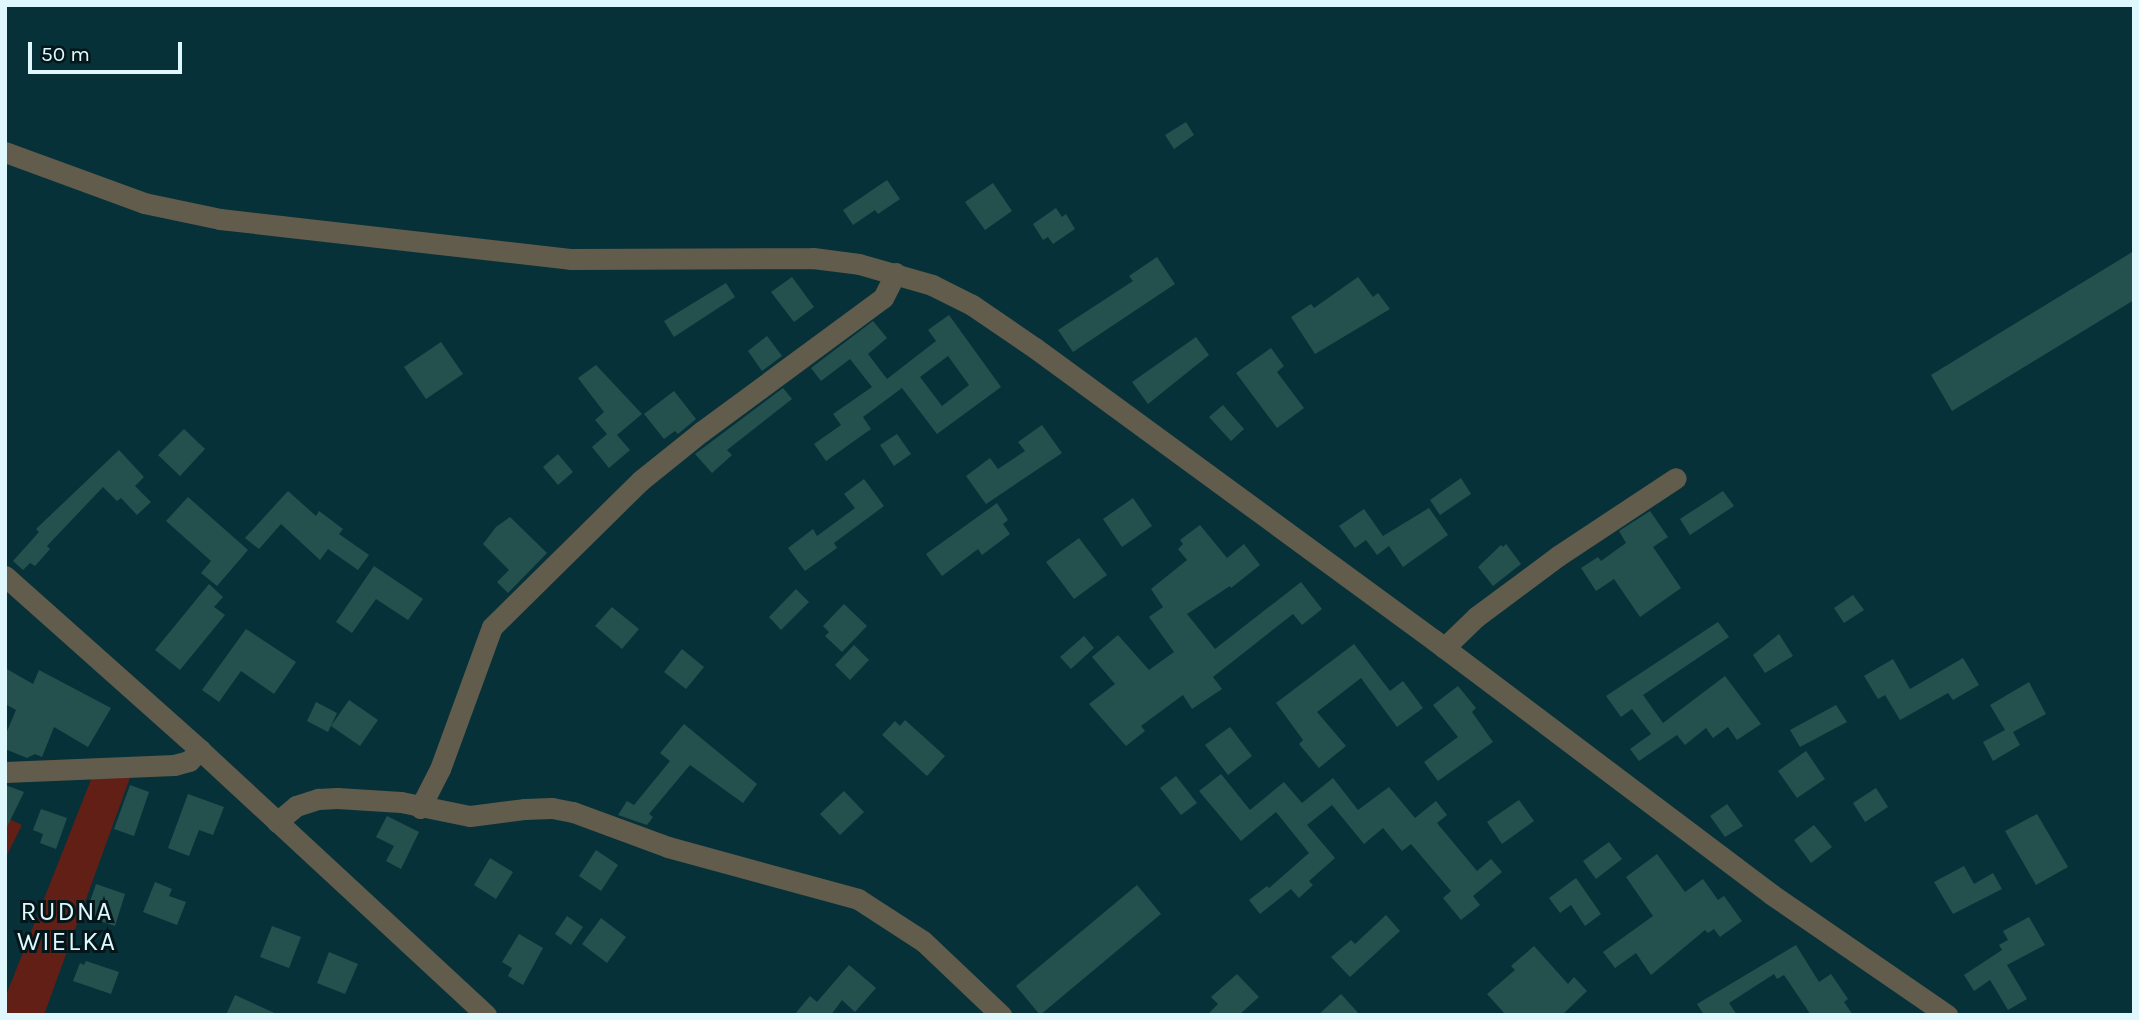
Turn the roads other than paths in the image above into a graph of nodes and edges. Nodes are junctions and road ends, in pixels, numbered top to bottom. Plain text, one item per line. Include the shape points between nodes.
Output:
1 (5, 152) edge
2 (896, 273) junction
3 (1676, 478) dead end
4 (5, 576) edge
5 (1444, 648) junction
6 (200, 750) junction
7 (5, 772) edge
8 (420, 808) junction
9 (277, 822) junction
10 (486, 1015) edge
11 (1001, 1015) edge
12 (1947, 1015) edge

1 - 2 street via 144,203 220,219 570,259 774,256 859,264
2 - 5 street via 972,305
2 - 8 street via 883,298 640,481 492,627 440,769
3 - 5 street via 1558,556 1476,617
4 - 6 street
5 - 12 street via 1771,894
6 - 7 street via 189,761 174,765
6 - 9 street
8 - 9 street via 401,802 318,799 290,809
8 - 11 street via 470,816 524,809 573,812 668,847 858,899 923,941
9 - 10 street

